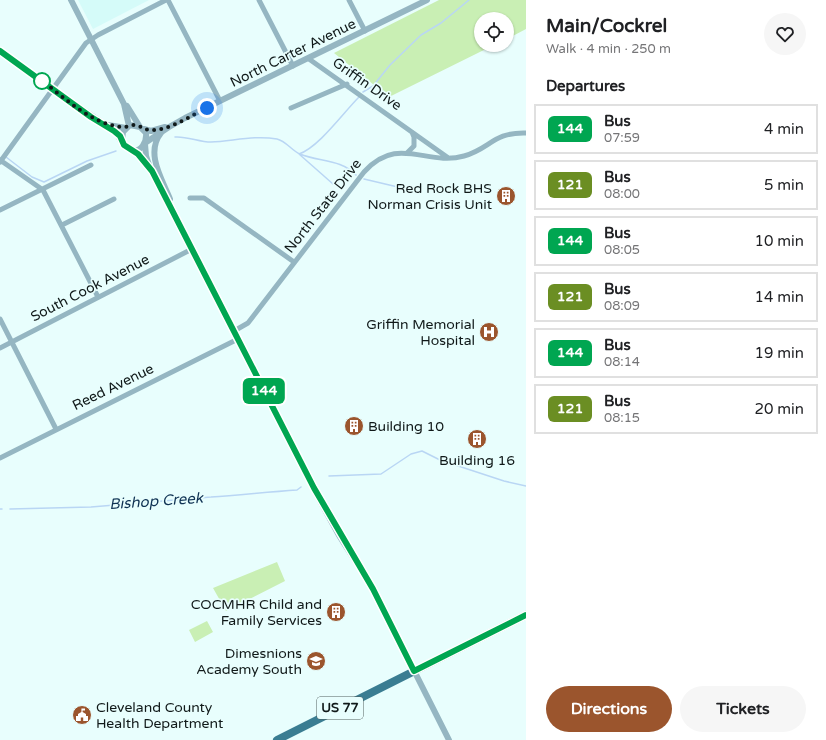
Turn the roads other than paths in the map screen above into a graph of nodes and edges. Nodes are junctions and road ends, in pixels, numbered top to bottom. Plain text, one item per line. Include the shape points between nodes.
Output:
1 (71, 0) edge
2 (167, 0) edge
3 (259, 0) edge
4 (348, 0) edge
5 (427, 0) edge
6 (365, 31) junction
7 (91, 39) junction
8 (0, 51) edge
9 (309, 58) junction
10 (293, 66) junction
11 (347, 84) junction
12 (53, 89) junction
13 (220, 101) junction
14 (124, 104) junction
15 (291, 108) dead end
16 (102, 123) junction
17 (127, 127) junction
18 (169, 127) junction
19 (142, 128) junction
20 (410, 129) junction
21 (163, 131) junction
22 (526, 133) edge
23 (122, 142) junction
24 (145, 143) junction
25 (133, 150) junction
26 (407, 153) junction
27 (448, 158) junction
28 (1, 160) edge
29 (91, 165) dead end
30 (152, 171) junction
31 (42, 190) junction
32 (190, 198) dead end
33 (114, 199) dead end
34 (0, 210) edge
35 (62, 225) junction
36 (180, 227) junction
37 (192, 249) junction
38 (294, 262) junction
39 (98, 297) junction
40 (0, 319) edge
41 (234, 331) junction
42 (238, 339) junction
43 (12, 342) junction
44 (0, 348) edge
45 (56, 429) junction
46 (0, 458) edge
47 (526, 615) edge
48 (414, 671) junction
49 (277, 740) edge
50 (449, 740) edge

1 - 7 street
2 - 7 street
2 - 13 street
3 - 10 street
4 - 6 street
5 - 6 street, North Carter Avenue
6 - 9 street, North Carter Avenue
7 - 12 street
7 - 14 street
8 - 12 street
9 - 10 street, North Carter Avenue
9 - 11 street, Griffin Drive
10 - 13 street, North Carter Avenue
11 - 15 street
11 - 20 street, Griffin Drive
12 - 16 street
12 - 28 street
13 - 18 street, North Carter Avenue
14 - 17 street
14 - 19 street
16 - 17 street
16 - 23 street via 114,131
17 - 19 street via 136,125
17 - 23 street via 121,136
18 - 19 street, North Carter Avenue via 151,131
18 - 21 street, North Carter Avenue
19 - 24 street
20 - 26 street via 414,137 414,146
20 - 27 street, Griffin Drive
21 - 24 street, North Carter Avenue
21 - 36 street via 156,143 154,160
22 - 27 street, North State Drive via 506,134 470,154
23 - 25 street via 126,148
24 - 25 street via 141,148
24 - 30 street via 146,156
25 - 30 street
26 - 27 street, North State Drive
26 - 38 street, North State Drive via 383,156 372,163
28 - 31 street
29 - 31 street
30 - 36 street
31 - 34 street
31 - 35 street
32 - 38 street via 204,198
33 - 35 street
35 - 39 street
36 - 37 street
37 - 39 street, South Cook Avenue
37 - 41 street
38 - 41 street, North State Drive via 248,323
39 - 43 street, South Cook Avenue
40 - 43 street
41 - 42 street
42 - 45 street, Reed Avenue
42 - 48 street via 314,488 373,589
43 - 44 street, South Cook Avenue
43 - 45 street
45 - 46 street, Reed Avenue
47 - 48 main road, US 77
48 - 49 main road, US 77
48 - 50 street

